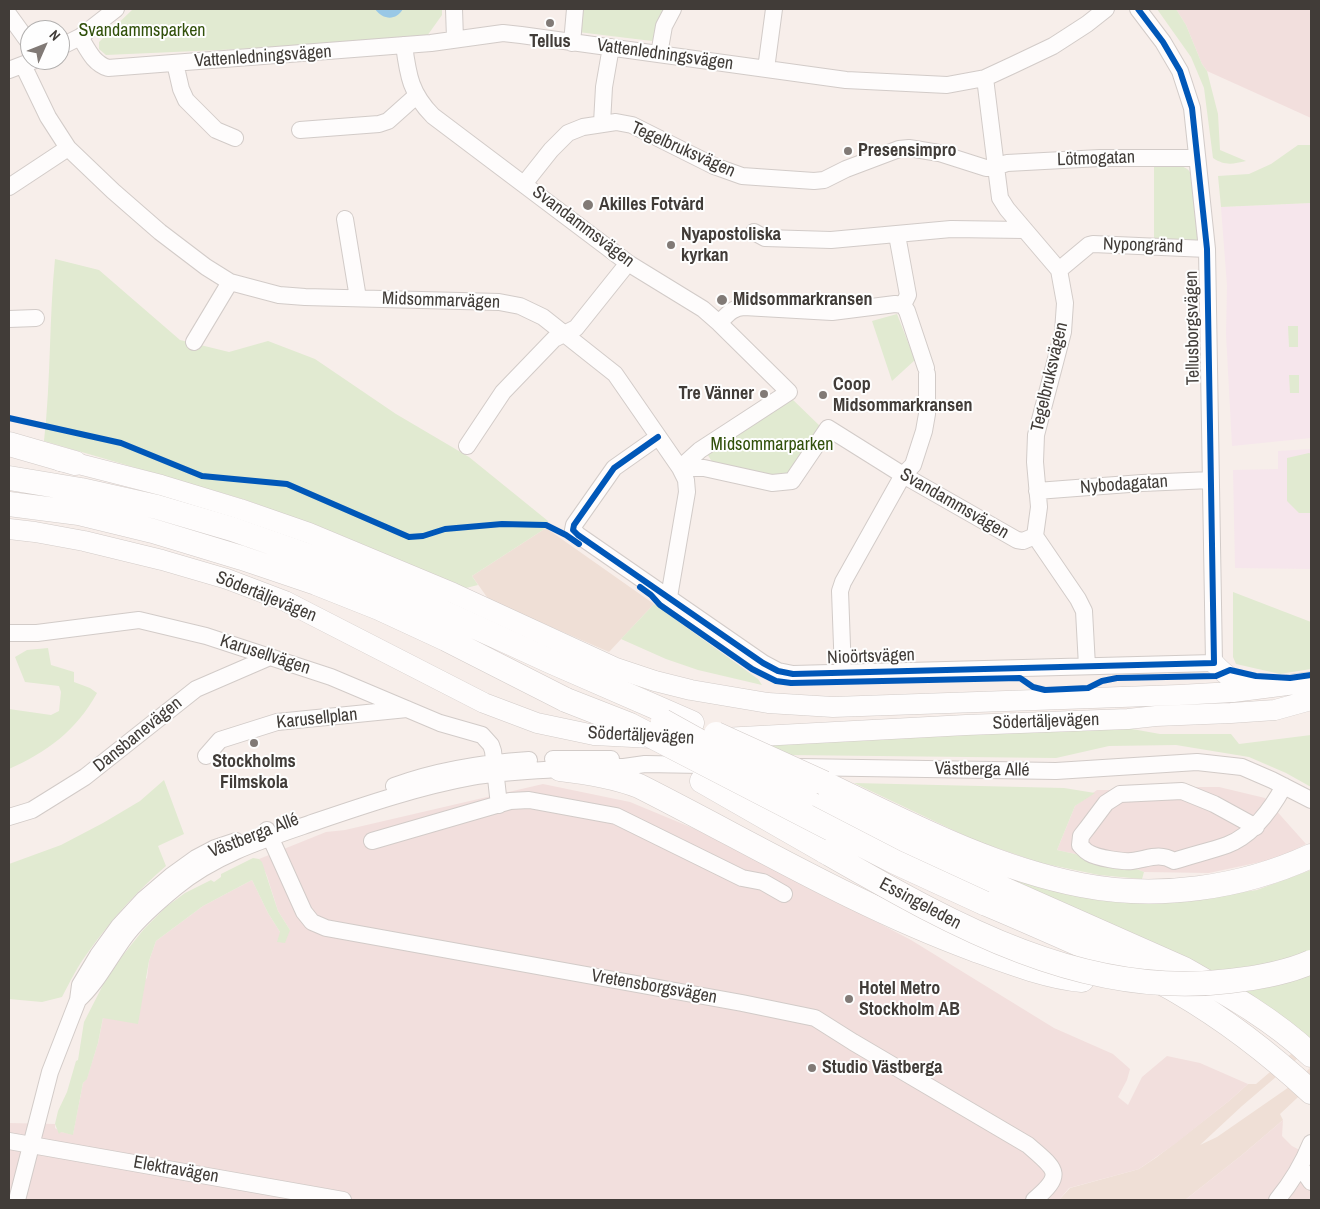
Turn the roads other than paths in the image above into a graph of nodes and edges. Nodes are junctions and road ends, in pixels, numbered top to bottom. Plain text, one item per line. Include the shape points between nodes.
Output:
1 (116, 9) edge
2 (454, 9) edge
3 (575, 9) edge
4 (673, 9) edge
5 (774, 9) edge
6 (1106, 9) edge
7 (1138, 9) edge
8 (9, 15) edge
9 (20, 30) edge
10 (80, 37) junction
11 (455, 40) junction
12 (70, 42) edge
13 (572, 42) junction
14 (404, 45) junction
15 (611, 47) junction
16 (659, 54) junction
17 (176, 64) junction
18 (766, 69) junction
19 (25, 70) edge
20 (985, 78) junction
21 (416, 96) junction
22 (602, 123) junction
23 (300, 130) dead end
24 (235, 138) dead end
25 (68, 148) junction
26 (1196, 158) junction
27 (996, 167) junction
28 (524, 184) junction
29 (9, 187) edge
30 (345, 219) dead end
31 (1024, 230) junction
32 (754, 232) dead end
33 (898, 235) junction
34 (1207, 249) junction
35 (628, 263) junction
36 (1059, 270) junction
37 (230, 282) junction
38 (358, 298) junction
39 (903, 305) junction
40 (36, 318) dead end
41 (9, 319) edge
42 (719, 323) junction
43 (566, 334) junction
44 (194, 342) dead end
45 (658, 437) junction
46 (9, 444) edge
47 (467, 446) dead end
48 (9, 454) edge
49 (76, 463) junction
50 (680, 468) junction
51 (903, 475) junction
52 (10, 478) edge
53 (1212, 480) junction
54 (1038, 491) junction
55 (9, 504) edge
56 (9, 529) edge
57 (1035, 536) junction
58 (669, 597) junction
59 (9, 633) edge
60 (270, 657) junction
61 (552, 662) junction
62 (1214, 663) junction
63 (1087, 666) junction
64 (843, 673) junction
65 (1311, 682) edge
66 (1289, 685) junction
67 (566, 700) junction
68 (1311, 700) edge
69 (407, 709) junction
70 (1275, 710) junction
71 (1311, 713) edge
72 (206, 756) dead end
73 (645, 764) junction
74 (494, 768) junction
75 (560, 769) junction
76 (1284, 786) junction
77 (815, 790) junction
78 (1311, 800) edge
79 (499, 805) junction
80 (9, 817) edge
81 (1256, 827) junction
82 (269, 833) junction
83 (372, 841) dead end
84 (1311, 856) edge
85 (784, 894) dead end
86 (1311, 962) edge
87 (1119, 979) junction
88 (1311, 1055) edge
89 (1311, 1092) edge
90 (9, 1141) edge
91 (1311, 1142) edge
92 (32, 1144) junction
93 (1300, 1166) junction
94 (1311, 1182) edge
95 (17, 1200) edge
96 (343, 1200) edge
97 (1034, 1200) edge
98 (1277, 1200) edge

1 - 10 street
2 - 11 street
3 - 13 street
4 - 16 street via 664,26
5 - 18 street
6 - 20 street, Vattenledningsvägen via 1053,46
7 - 26 street, Tellusborgsvägen via 1164,42 1180,71 1192,108
8 - 9 street
10 - 12 street
10 - 17 street, Vattenledningsvägen via 94,61 108,68
11 - 13 street, Vattenledningsvägen via 503,33
11 - 14 street, Vattenledningsvägen
13 - 15 street, Vattenledningsvägen
14 - 17 street, Vattenledningsvägen
14 - 21 street, Svandammsvägen
15 - 16 street, Vattenledningsvägen
15 - 22 street
16 - 18 street, Vattenledningsvägen
17 - 24 street, Vattenledningsvägen via 180,88 186,100 216,130
18 - 20 street, Vattenledningsvägen via 914,85 947,85
19 - 25 street, Midsommarvägen
20 - 27 street
21 - 23 street via 388,121 379,124
21 - 28 street, Svandammsvägen via 433,116
22 - 27 street, Tegelbruksvägen via 632,125 714,166 758,178 824,180 899,149 909,148 939,153 986,168
22 - 28 street, Tegelbruksvägen via 568,134
25 - 29 street
25 - 37 street, Midsommarvägen via 160,232
26 - 27 street, Lötmogatan via 1100,158 1007,163
26 - 34 street, Tellusborgsvägen
27 - 31 street via 1000,198
28 - 35 street, Svandammsvägen
30 - 38 street, Midsommarvägen
31 - 33 street via 952,229
31 - 36 street
32 - 33 street via 765,238 831,240
33 - 39 street via 908,295
34 - 36 street, Nypongränd via 1093,244
34 - 53 street, Tellusborgsvägen
35 - 42 street, Svandammsvägen via 694,302
35 - 43 street via 576,328
36 - 54 street, Tegelbruksvägen via 1065,318 1036,435
37 - 38 street, Midsommarvägen via 279,294
37 - 44 street
38 - 43 street, Midsommarvägen via 510,303 544,316
39 - 42 street via 832,312 744,307 730,311
39 - 51 street via 927,371 924,431 913,465
40 - 41 street
42 - 50 street, Svandammsvägen via 789,392 700,450
43 - 45 street, Midsommarvägen via 616,374
43 - 47 street via 554,339 508,387
45 - 50 street, Midsommarvägen
45 - 58 street, Nioörtsvägen via 614,468 573,530
46 - 49 highway
48 - 49 main road, Södertäljevägen
49 - 66 main road, Södertäljevägen via 161,485 301,530 452,593 616,668 655,681 731,698 832,707 1179,696
50 - 51 street, Svandammsvägen via 704,468 772,483 792,481 828,428
50 - 58 street, Midsommarvägen via 687,492
51 - 57 street, Svandammsvägen via 1017,540
51 - 64 street via 840,591
52 - 61 highway via 157,507 232,529 397,591
53 - 54 street, Nybodagatan
53 - 62 street, Tellusborgsvägen
54 - 57 street, Tegelbruksvägen
55 - 67 highway, Södertäljevägen via 79,513 152,531 316,583 446,639
56 - 70 main road, Södertäljevägen via 84,541 227,579 286,601 484,703 536,723 594,735 697,740
57 - 63 street, Svandammsvägen via 1084,611
58 - 64 street, Nioörtsvägen via 762,664 778,671 793,674
59 - 60 street, Karusellvägen via 139,620 206,636
60 - 69 street, Karusellvägen via 331,677
60 - 80 street, Dansbanevägen via 196,689 85,777 32,810
61 - 77 highway, bridge via 692,723
61 - 77 highway, bridge via 726,756
62 - 63 street, Nioörtsvägen
62 - 66 main road via 1234,681 1246,685
63 - 64 street, Nioörtsvägen
65 - 66 main road, Södertäljevägen
67 - 87 highway, Essingeleden, bridge via 623,737 895,892 969,930 1058,964
67 - 89 highway, bridge via 630,725 879,854 1176,991 1253,1042
68 - 70 main road, Södertäljevägen
69 - 72 street, Karusellplan via 277,722 220,740
69 - 74 street, Karusellvägen via 453,727 482,734 491,745
70 - 71 main road
73 - 74 street, Västberga Allé via 624,760 555,758
73 - 75 street, Västberga Allé
73 - 76 street, Västberga Allé via 1056,771 1197,762 1242,767
74 - 75 street, Västberga Allé
74 - 79 street
74 - 82 street, Västberga Allé via 474,777
75 - 87 highway via 620,779 639,786 813,878 935,936 1013,964 1076,979
76 - 78 street, Västberga Allé
76 - 81 street
77 - 84 highway via 959,846 1035,873 1082,885 1164,891 1220,885 1278,870
77 - 88 highway via 902,844 1184,969 1229,994
79 - 83 street
79 - 85 street via 520,799 616,816 742,878 762,882
81 - 81 street via 1229,844 1174,861 1167,857 1147,856 1131,861 1093,855 1080,845 1082,836 1106,803 1120,794 1182,792 1214,804
82 - 92 street, Västberga Allé via 202,868 178,885 128,933 88,991 78,1000 50,1072
82 - 97 street, Vretensborgsvägen via 304,912 312,922 326,928 816,1018 1028,1145 1051,1167 1054,1175 1052,1183
86 - 87 highway, Essingeleden, bridge via 1298,968 1215,983 1151,983
90 - 92 street, Elektravägen
91 - 93 street
92 - 95 street, Västberga Allé
92 - 96 street, Elektravägen
93 - 94 street
93 - 98 street

